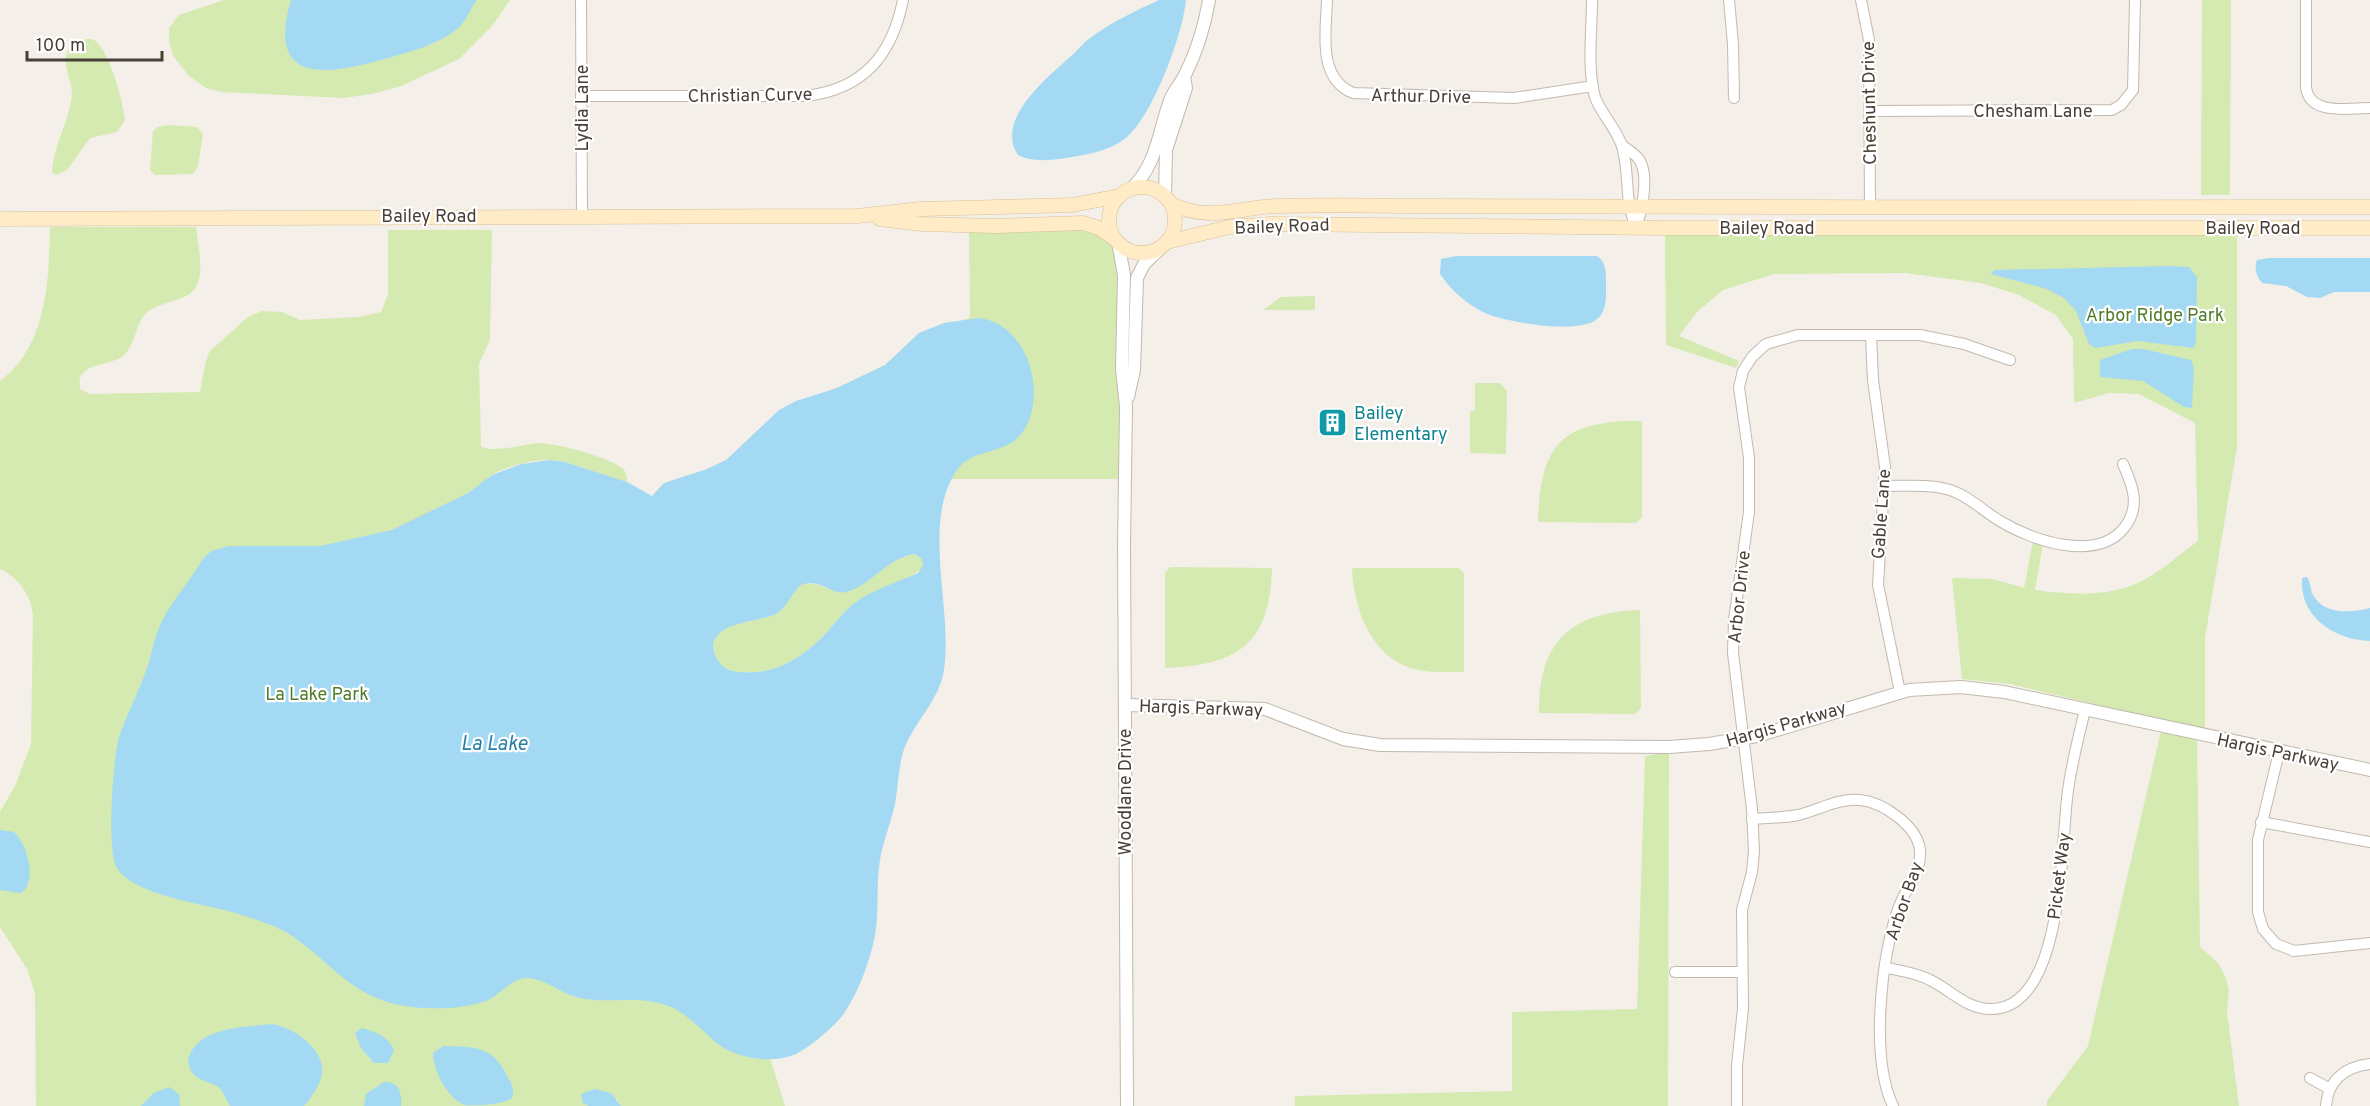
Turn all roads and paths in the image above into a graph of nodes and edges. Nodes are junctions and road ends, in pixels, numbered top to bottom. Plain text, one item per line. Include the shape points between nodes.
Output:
1 (581, 0) edge
2 (903, 0) edge
3 (1209, 0) edge
4 (1328, 0) edge
5 (1592, 0) edge
6 (1729, 0) edge
7 (1861, 0) edge
8 (2135, 0) edge
9 (2306, 0) edge
10 (1184, 77) junction
11 (1593, 86) junction
12 (581, 96) junction
13 (1734, 98) dead end
14 (2370, 108) edge
15 (1870, 111) junction
16 (1622, 145) junction
17 (1125, 193) junction
18 (1168, 200) junction
19 (1869, 207) junction
20 (2370, 207) edge
21 (1627, 208) junction
22 (1643, 208) junction
23 (582, 216) junction
24 (857, 216) junction
25 (0, 219) edge
26 (1636, 227) junction
27 (2370, 228) edge
28 (1117, 241) junction
29 (1165, 243) junction
30 (1871, 335) junction
31 (2010, 360) dead end
32 (1126, 407) junction
33 (2123, 464) dead end
34 (1886, 486) junction
35 (1900, 692) junction
36 (1126, 705) junction
37 (2085, 710) junction
38 (1743, 739) junction
39 (2279, 752) junction
40 (2370, 770) edge
41 (1752, 819) junction
42 (2262, 822) junction
43 (2370, 842) edge
44 (2370, 944) edge
45 (1887, 968) junction
46 (1675, 972) dead end
47 (1741, 972) junction
48 (2370, 1064) edge
49 (2310, 1078) dead end
50 (2330, 1089) junction
51 (1127, 1106) edge
52 (1737, 1106) edge
53 (1893, 1106) edge
54 (2326, 1106) edge

1 - 12 street, Lydia Lane
2 - 12 street, Christian Curve via 893,36 880,57 855,80 831,91 806,96
3 - 10 street
4 - 11 street, Arthur Drive via 1328,67 1338,84 1353,93 1514,98
5 - 11 street
6 - 13 street
7 - 15 street, Cheshunt Drive via 1869,40
8 - 15 street, Chesham Lane via 2133,90 2112,110
9 - 14 street via 2309,97 2325,107
10 - 17 street via 1170,101 1152,163
10 - 18 street via 1186,88 1166,150
11 - 16 street via 1598,104
12 - 23 street, Lydia Lane
15 - 19 street, Cheshunt Drive
16 - 21 street via 1627,166
16 - 22 street via 1641,163
17 - 18 main road via 1149,188
17 - 24 main road, Bailey Road via 1073,205 921,209
17 - 28 main road via 1112,208 1109,220
18 - 21 main road, Bailey Road via 1192,213 1209,214 1317,205
18 - 29 main road via 1174,227
19 - 20 main road, Bailey Road
19 - 22 main road, Bailey Road
21 - 22 main road, Bailey Road
21 - 26 street
22 - 26 street
23 - 24 main road, Bailey Road
23 - 25 main road, Bailey Road
24 - 28 main road, Bailey Road via 922,224 1083,223 1099,228
26 - 27 main road, Bailey Road
26 - 29 main road, Bailey Road via 1272,224 1229,227
28 - 29 main road via 1140,253
28 - 32 street, Woodlane Drive via 1124,275 1122,369
29 - 32 street, Woodlane Drive via 1144,264 1137,278 1134,370
30 - 31 street, Arbor Drive via 1920,335
30 - 34 street, Gable Lane
30 - 38 street, Arbor Drive via 1798,334 1774,340 1752,357 1741,378 1749,458 1749,512 1733,652
32 - 36 street, Woodlane Drive
33 - 34 street via 2135,499 2129,520 2117,535 2091,546 2052,541 2016,529 1947,489
34 - 35 street, Gable Lane via 1878,585
35 - 37 street, Hargis Parkway via 1981,688
35 - 38 street, Hargis Parkway
36 - 38 street, Hargis Parkway via 1265,709 1343,739 1380,745 1670,747
36 - 51 street, Woodlane Drive
37 - 39 street, Hargis Parkway
37 - 45 street, Picket Way via 2067,798 2063,871 2056,911 2043,956 2024,996 2008,1007 1983,1009 1925,977
38 - 41 street, Arbor Drive
39 - 40 street, Hargis Parkway
39 - 42 street
41 - 45 street, Arbor Bay via 1794,816 1838,801 1857,800 1878,805 1906,825 1917,840 1920,864 1894,920
41 - 47 street, Arbor Drive via 1752,872 1742,910
42 - 43 street
42 - 44 street via 2258,910 2268,937 2297,952
45 - 53 street, Arbor Bay via 1880,1059
46 - 47 street
47 - 52 street, Arbor Drive via 1743,1008
48 - 50 street via 2345,1071
49 - 50 street
50 - 54 street

